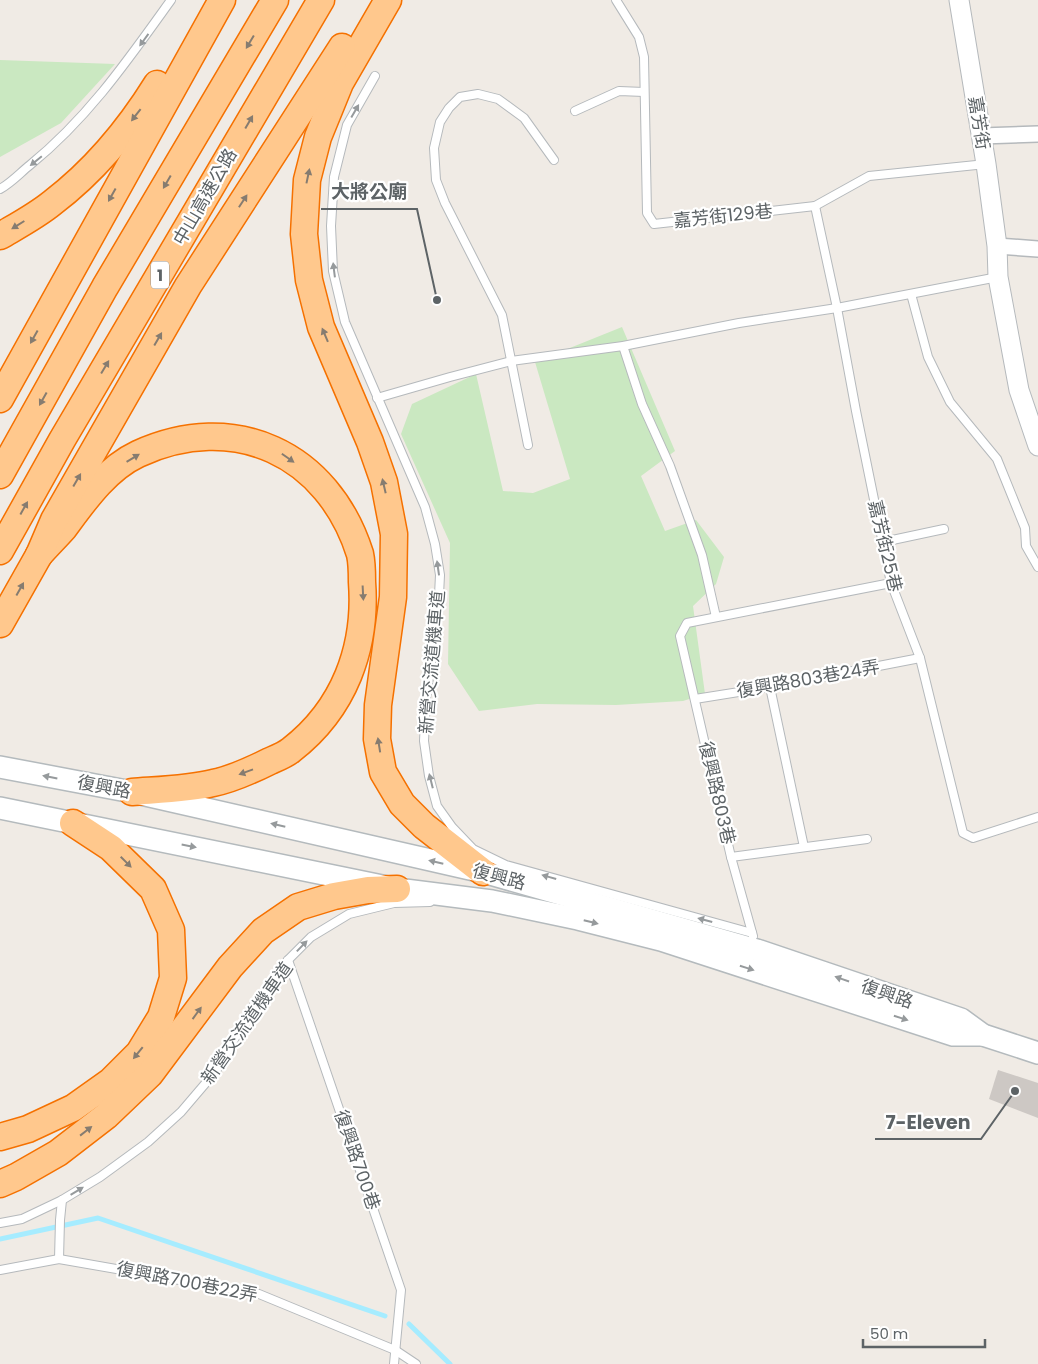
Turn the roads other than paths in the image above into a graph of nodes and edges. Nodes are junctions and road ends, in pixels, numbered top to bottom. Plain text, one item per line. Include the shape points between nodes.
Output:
1 (171, 0) edge
2 (208, 0) edge
3 (222, 0) edge
4 (275, 0) edge
5 (321, 0) edge
6 (372, 0) edge
7 (388, 0) edge
8 (616, 0) edge
9 (959, 0) edge
10 (375, 76) dead end
11 (644, 92) junction
12 (575, 111) dead end
13 (1038, 134) edge
14 (981, 136) junction
15 (554, 160) dead end
16 (986, 164) junction
17 (0, 189) edge
18 (815, 206) junction
19 (0, 236) edge
20 (997, 246) junction
21 (1038, 249) edge
22 (998, 277) junction
23 (911, 294) junction
24 (838, 308) junction
25 (623, 346) junction
26 (511, 361) junction
27 (377, 398) junction
28 (0, 399) edge
29 (1036, 437) edge
30 (528, 445) dead end
31 (0, 475) edge
32 (944, 529) dead end
33 (883, 542) junction
34 (0, 551) edge
35 (39, 555) junction
36 (1038, 567) edge
37 (891, 583) junction
38 (716, 617) junction
39 (0, 624) edge
40 (920, 658) junction
41 (770, 687) junction
42 (695, 699) junction
43 (0, 767) edge
44 (132, 792) junction
45 (0, 808) edge
46 (1038, 817) edge
47 (72, 823) junction
48 (867, 839) dead end
49 (804, 847) junction
50 (731, 857) junction
51 (484, 872) junction
52 (397, 889) junction
53 (492, 901) junction
54 (755, 941) junction
55 (288, 960) junction
56 (983, 1035) junction
57 (1038, 1053) edge
58 (0, 1137) edge
59 (0, 1184) edge
60 (62, 1200) junction
61 (0, 1223) edge
62 (60, 1259) junction
63 (0, 1270) edge
64 (395, 1350) junction
65 (394, 1364) edge
66 (416, 1364) edge

1 -> 17 lane via 107,88 54,146
2 -> 19 highway via 145,104 114,143 86,174 51,204
3 -> 28 highway
4 -> 31 highway via 105,287
34 -> 5 highway, 中山高速公路 / 1
35 -> 6 highway via 54,520 188,286
51 -> 7 highway via 424,826 402,804 383,772 377,739 378,705 393,598 394,534 381,474 321,327 309,280 304,234 307,180 318,137 340,83
8 - 11 lane, 嘉芳街129巷 via 638,37 644,57
9 - 14 street, 嘉芳街
27 -> 10 lane, 新營交流道機車道 via 345,322 333,270 331,226 334,177 347,125
11 - 12 lane via 619,91
11 - 18 lane, 嘉芳街129巷 via 647,213 654,224
13 - 14 street
14 - 16 street, 嘉芳街
15 - 26 lane via 524,118 498,99 478,94 460,97 440,122 434,148 436,180 502,315
16 - 18 lane, 嘉芳街129巷 via 869,176
16 - 20 street, 嘉芳街
18 - 24 lane, 嘉芳街25巷
20 - 21 street
20 - 22 street, 嘉芳街
22 - 23 lane
22 - 29 street, 嘉芳街 via 1019,390
23 - 24 lane
23 - 36 lane via 928,357 950,402 997,459 1025,528 1026,546
24 - 25 lane
24 - 33 lane, 嘉芳街25巷
25 - 26 lane
25 - 38 lane via 642,404 670,466 702,555
26 - 27 lane
26 - 30 lane
54 -> 27 lane, 新營交流道機車道 via 506,865 473,849 437,806 424,740 440,575 425,507
32 - 33 lane
33 - 37 lane, 嘉芳街25巷
39 -> 35 highway
35 -> 44 highway via 111,472 136,455 172,441 211,436 242,439 276,450 309,473 332,497 350,527 360,556 364,598 361,632 342,692 319,724 290,751 253,770 213,784
37 - 38 lane
37 - 40 lane, 嘉芳街25巷
38 - 42 lane, 復興路803巷 via 687,623 680,636
40 - 41 lane, 復興路803巷24弄
40 - 46 lane, 嘉芳街25巷 via 963,834 973,838
41 - 42 lane, 復興路803巷24弄
41 - 49 lane
42 - 50 lane, 復興路803巷
44 -> 43 main road, 復興路
51 -> 44 main road, 復興路
45 - 47 main road, 復興路
47 -> 52 main road, 復興路
47 -> 58 highway via 111,848 153,889 171,930 173,978 161,1017 139,1053 111,1081 73,1108 28,1129
48 - 49 lane
49 - 50 lane
50 - 54 lane, 復興路803巷
51 - 54 main road, 復興路
52 - 53 main road, 復興路
59 -> 52 highway via 58,1152 106,1116 150,1074 230,967 263,931 298,906 368,890
55 -> 53 lane, 新營交流道機車道 via 311,937 349,914 394,903
53 -> 56 main road, 復興路 via 661,940 953,1036
56 -> 54 main road, 復興路 via 961,1020
60 -> 55 lane, 新營交流道機車道 via 148,1142 181,1112 216,1071 252,1008
55 - 64 lane, 復興路700巷 via 401,1290
56 - 57 main road, 復興路
60 - 61 lane, 新營交流道機車道 via 22,1219
60 - 62 lane
62 - 63 lane, 復興路700巷22弄
62 - 64 lane, 復興路700巷22弄 via 259,1294
64 - 65 lane, 復興路700巷
64 - 66 lane, 復興路700巷22弄

